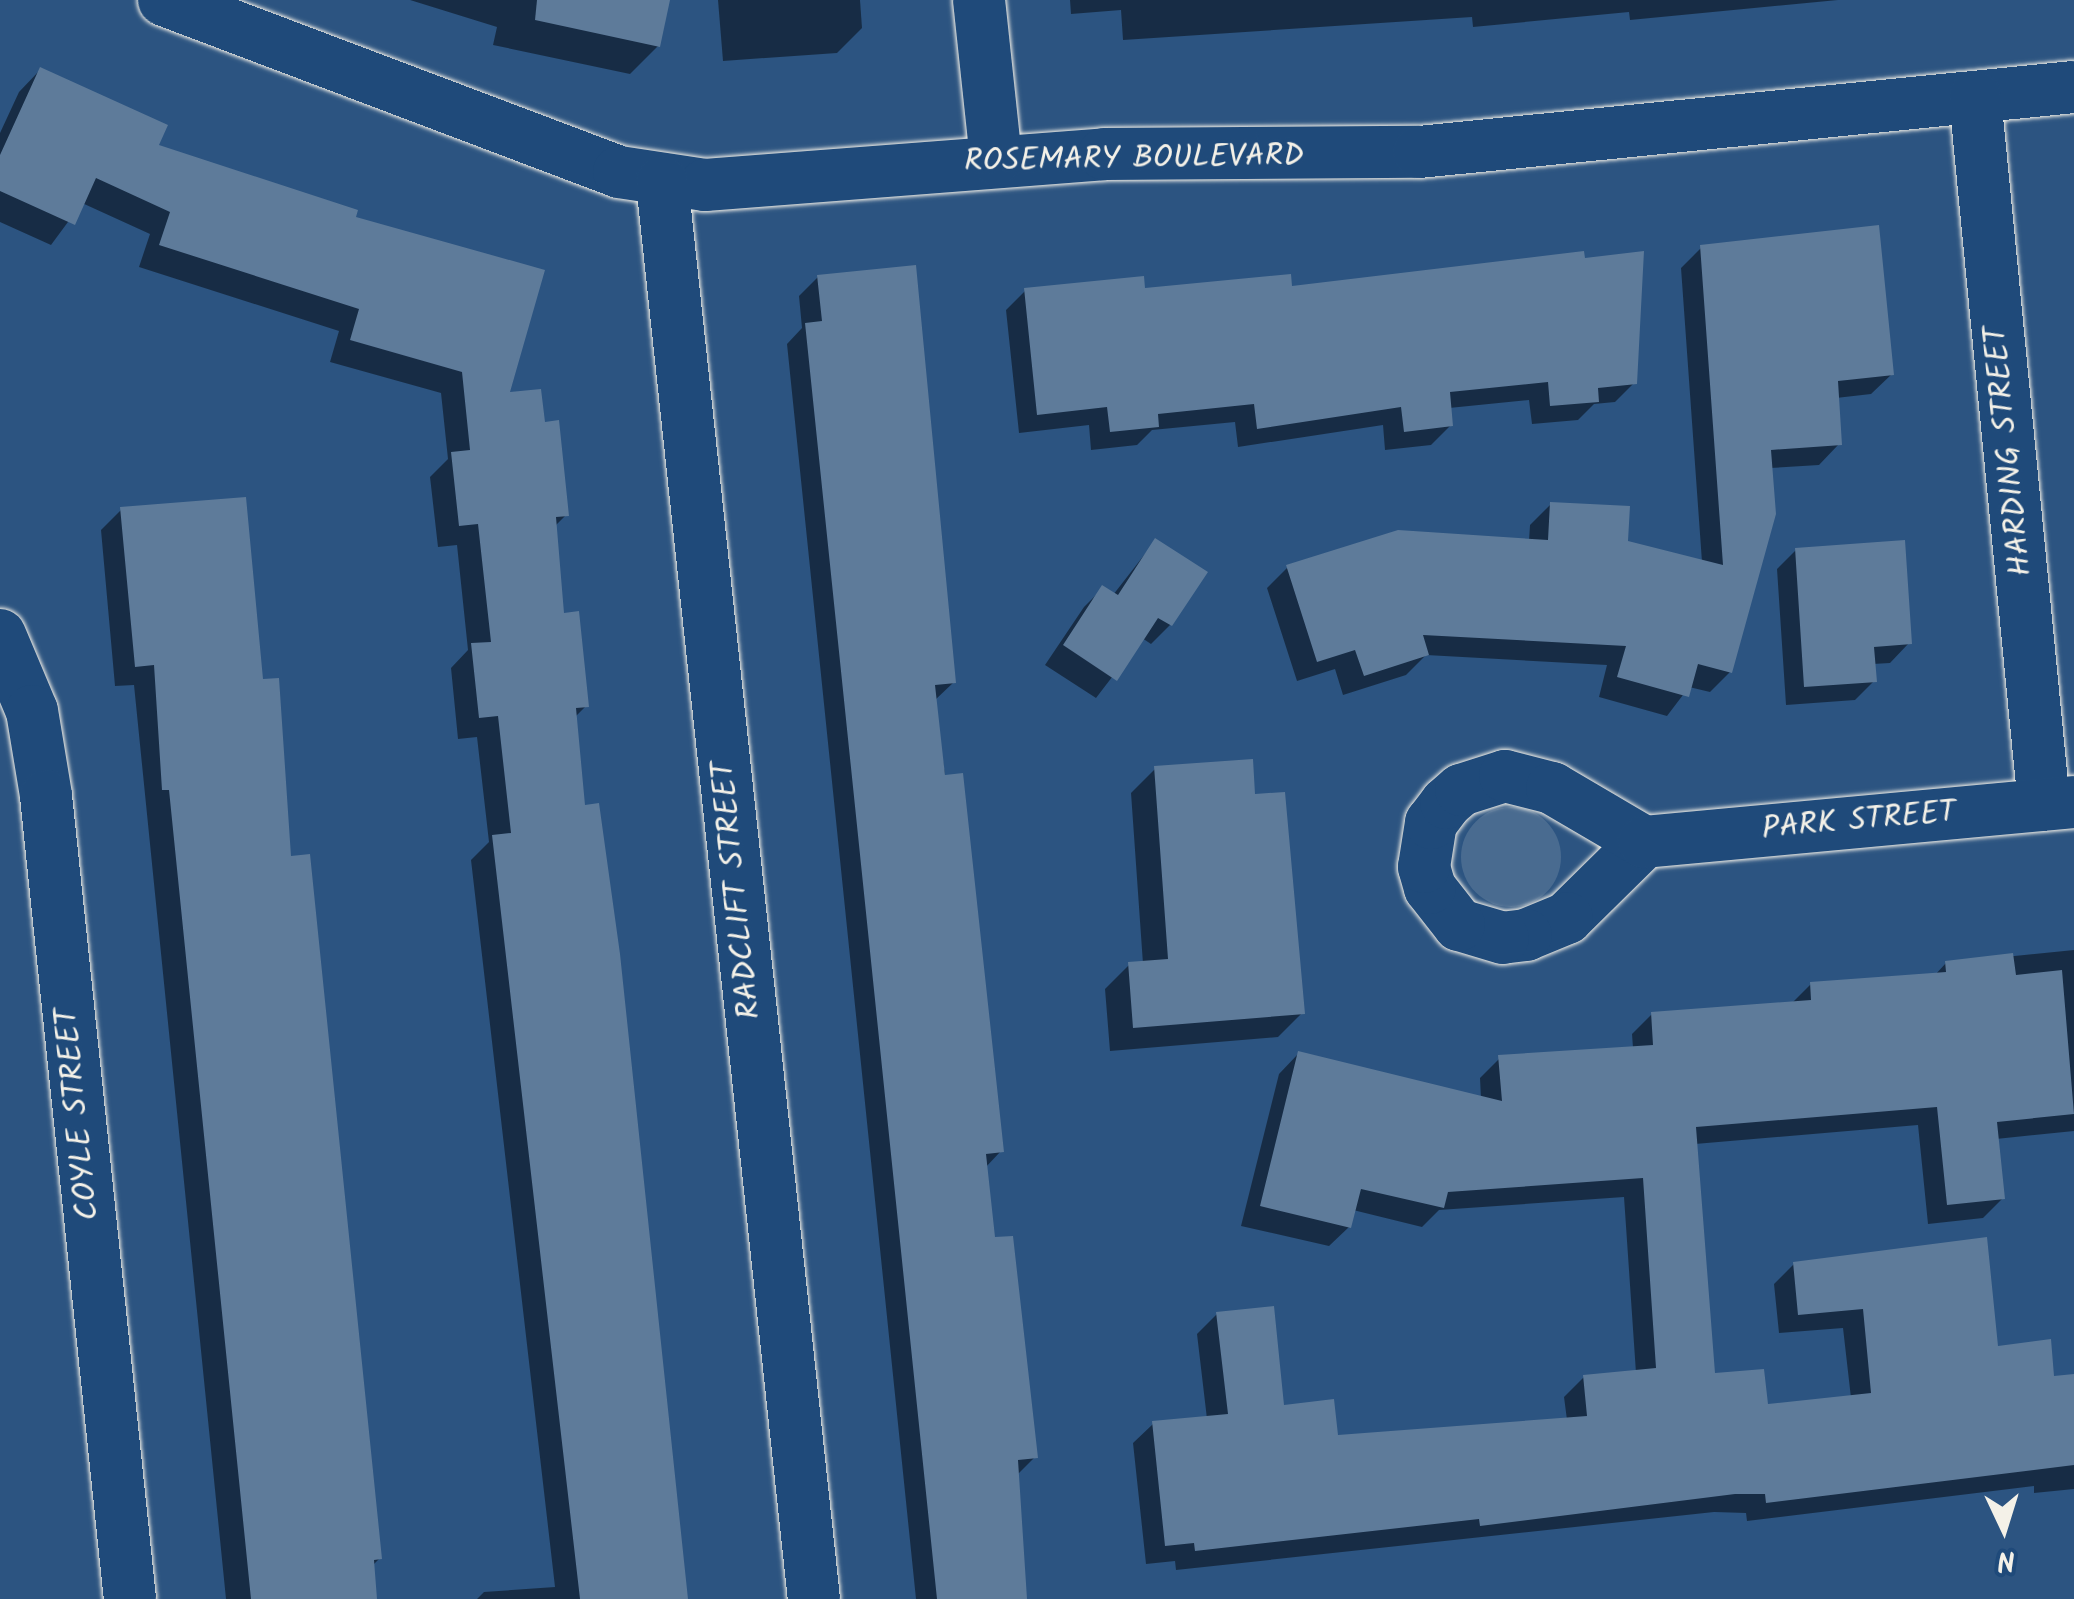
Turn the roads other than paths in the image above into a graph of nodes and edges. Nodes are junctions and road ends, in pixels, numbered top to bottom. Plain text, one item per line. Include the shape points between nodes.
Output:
1 (164, 0) edge
2 (979, 0) edge
3 (2074, 87) edge
4 (1975, 96) junction
5 (996, 159) junction
6 (662, 182) junction
7 (0, 635) edge
8 (2059, 804) edge
9 (1644, 842) dead end
10 (130, 1599) edge
11 (814, 1599) edge

1 - 6 street, ROSEMARY BOULEVARD via 619,172
2 - 5 street
3 - 4 street, ROSEMARY BOULEVARD
4 - 5 street, ROSEMARY BOULEVARD via 1418,152
4 - 8 street, HARDING STREET
5 - 6 street, ROSEMARY BOULEVARD via 746,184
6 - 11 street, RADCLIFT STREET
7 - 10 street, COYLE STREET via 32,711 46,796
8 - 9 street, PARK STREET

